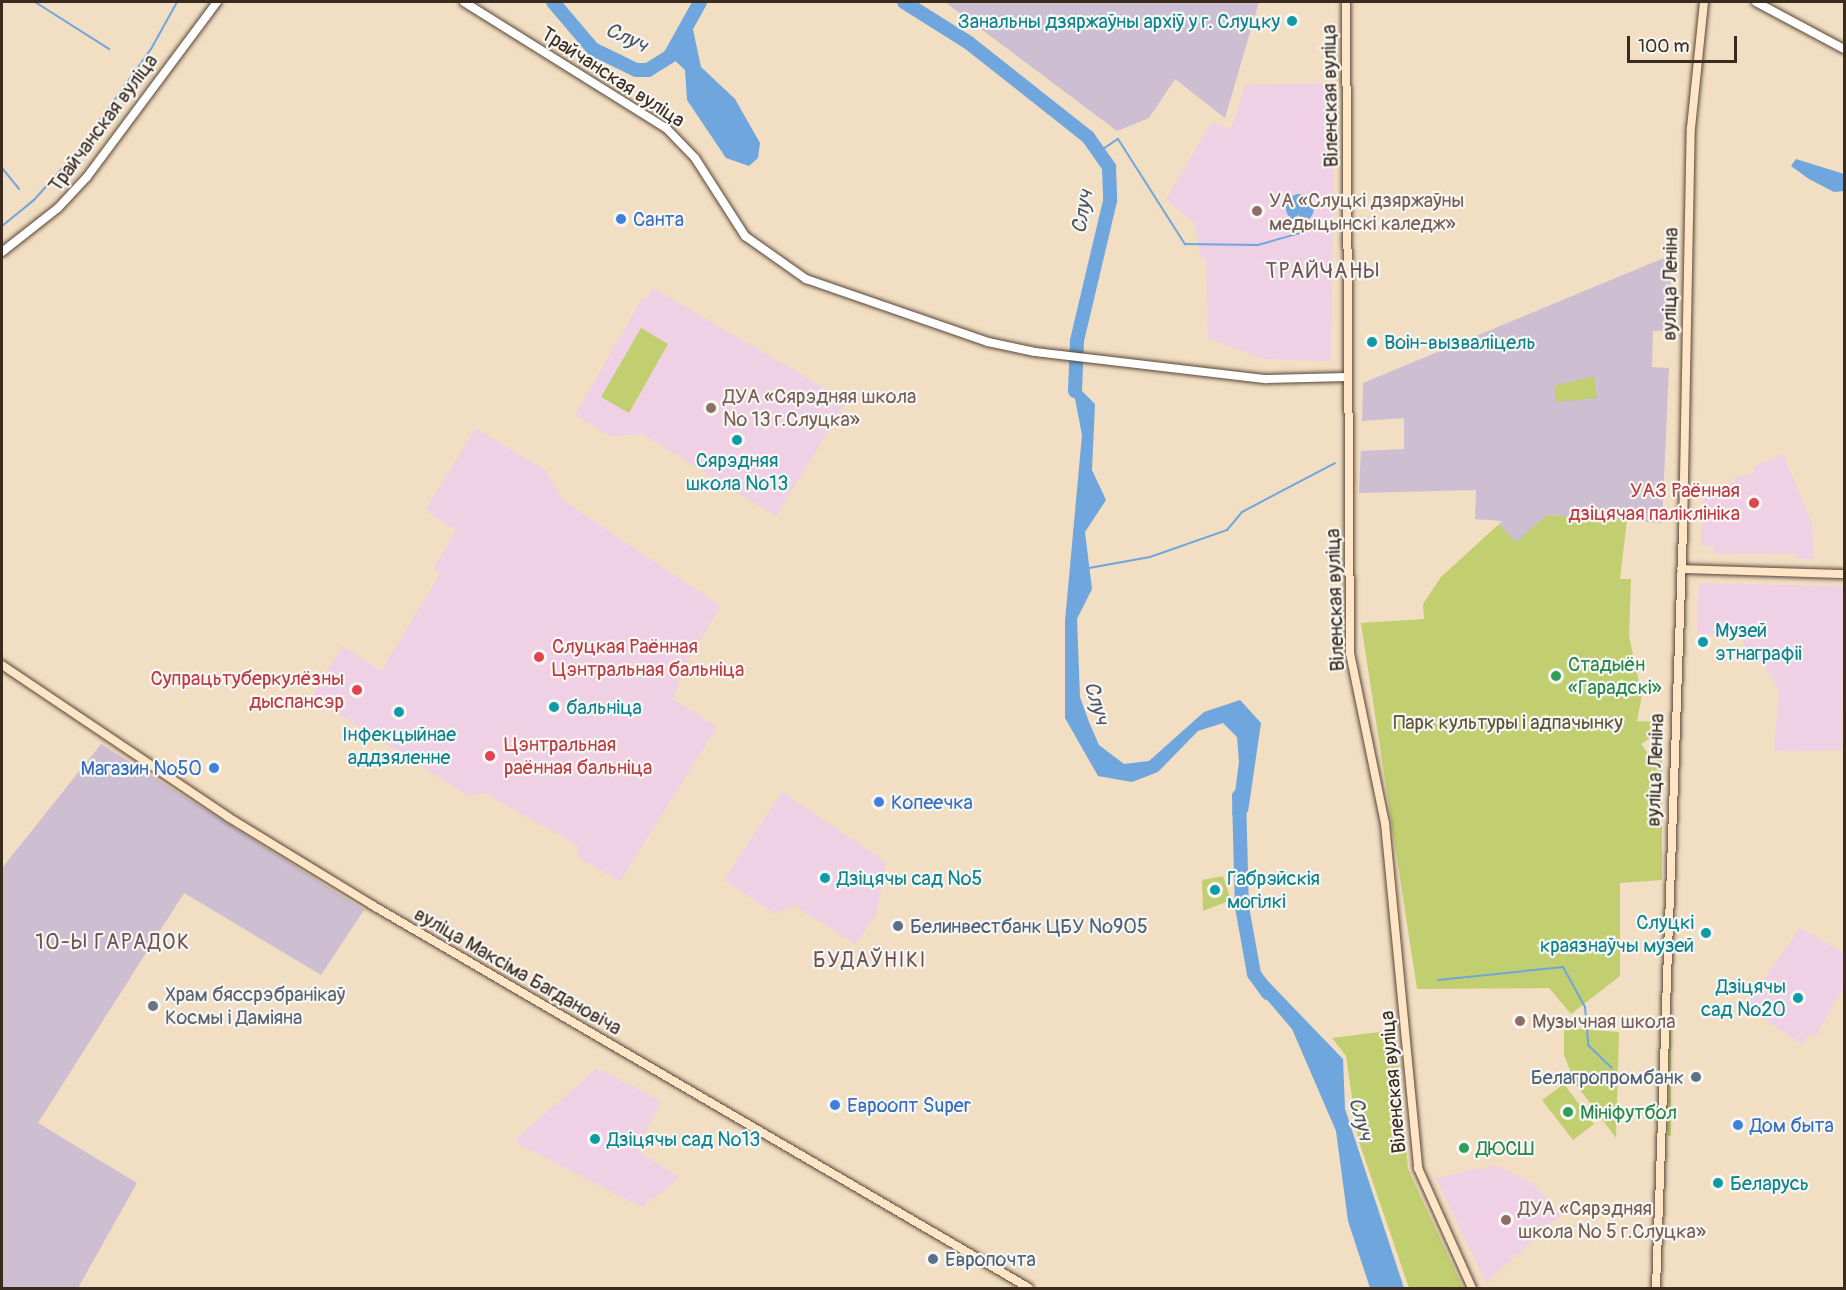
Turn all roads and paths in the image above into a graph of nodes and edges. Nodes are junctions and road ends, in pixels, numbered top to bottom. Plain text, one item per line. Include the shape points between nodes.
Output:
1 (217, 2) edge
2 (464, 2) edge
3 (1346, 2) edge
4 (1704, 2) edge
5 (1756, 2) edge
6 (1845, 49) edge
7 (2, 252) edge
8 (1347, 377) junction
9 (1681, 569) junction
10 (1845, 574) edge
11 (2, 665) edge
12 (1029, 1288) edge
13 (1472, 1288) edge
14 (1656, 1288) edge

1 - 7 street, Трайчанская вуліца via 87,177 58,208
2 - 8 street, Трайчанская вуліца via 667,129 695,158 737,226 786,269 902,315 1039,353 1266,379
3 - 8 main road, Віленская вуліца
4 - 9 main road, вуліца Леніна via 1694,55 1690,134
5 - 6 street
8 - 13 main road, Віленская вуліца via 1350,653 1385,823 1417,1158
9 - 10 main road
9 - 14 main road, вуліца Леніна
11 - 12 main road, вуліца Максіма Багдановіча via 222,813 363,899

